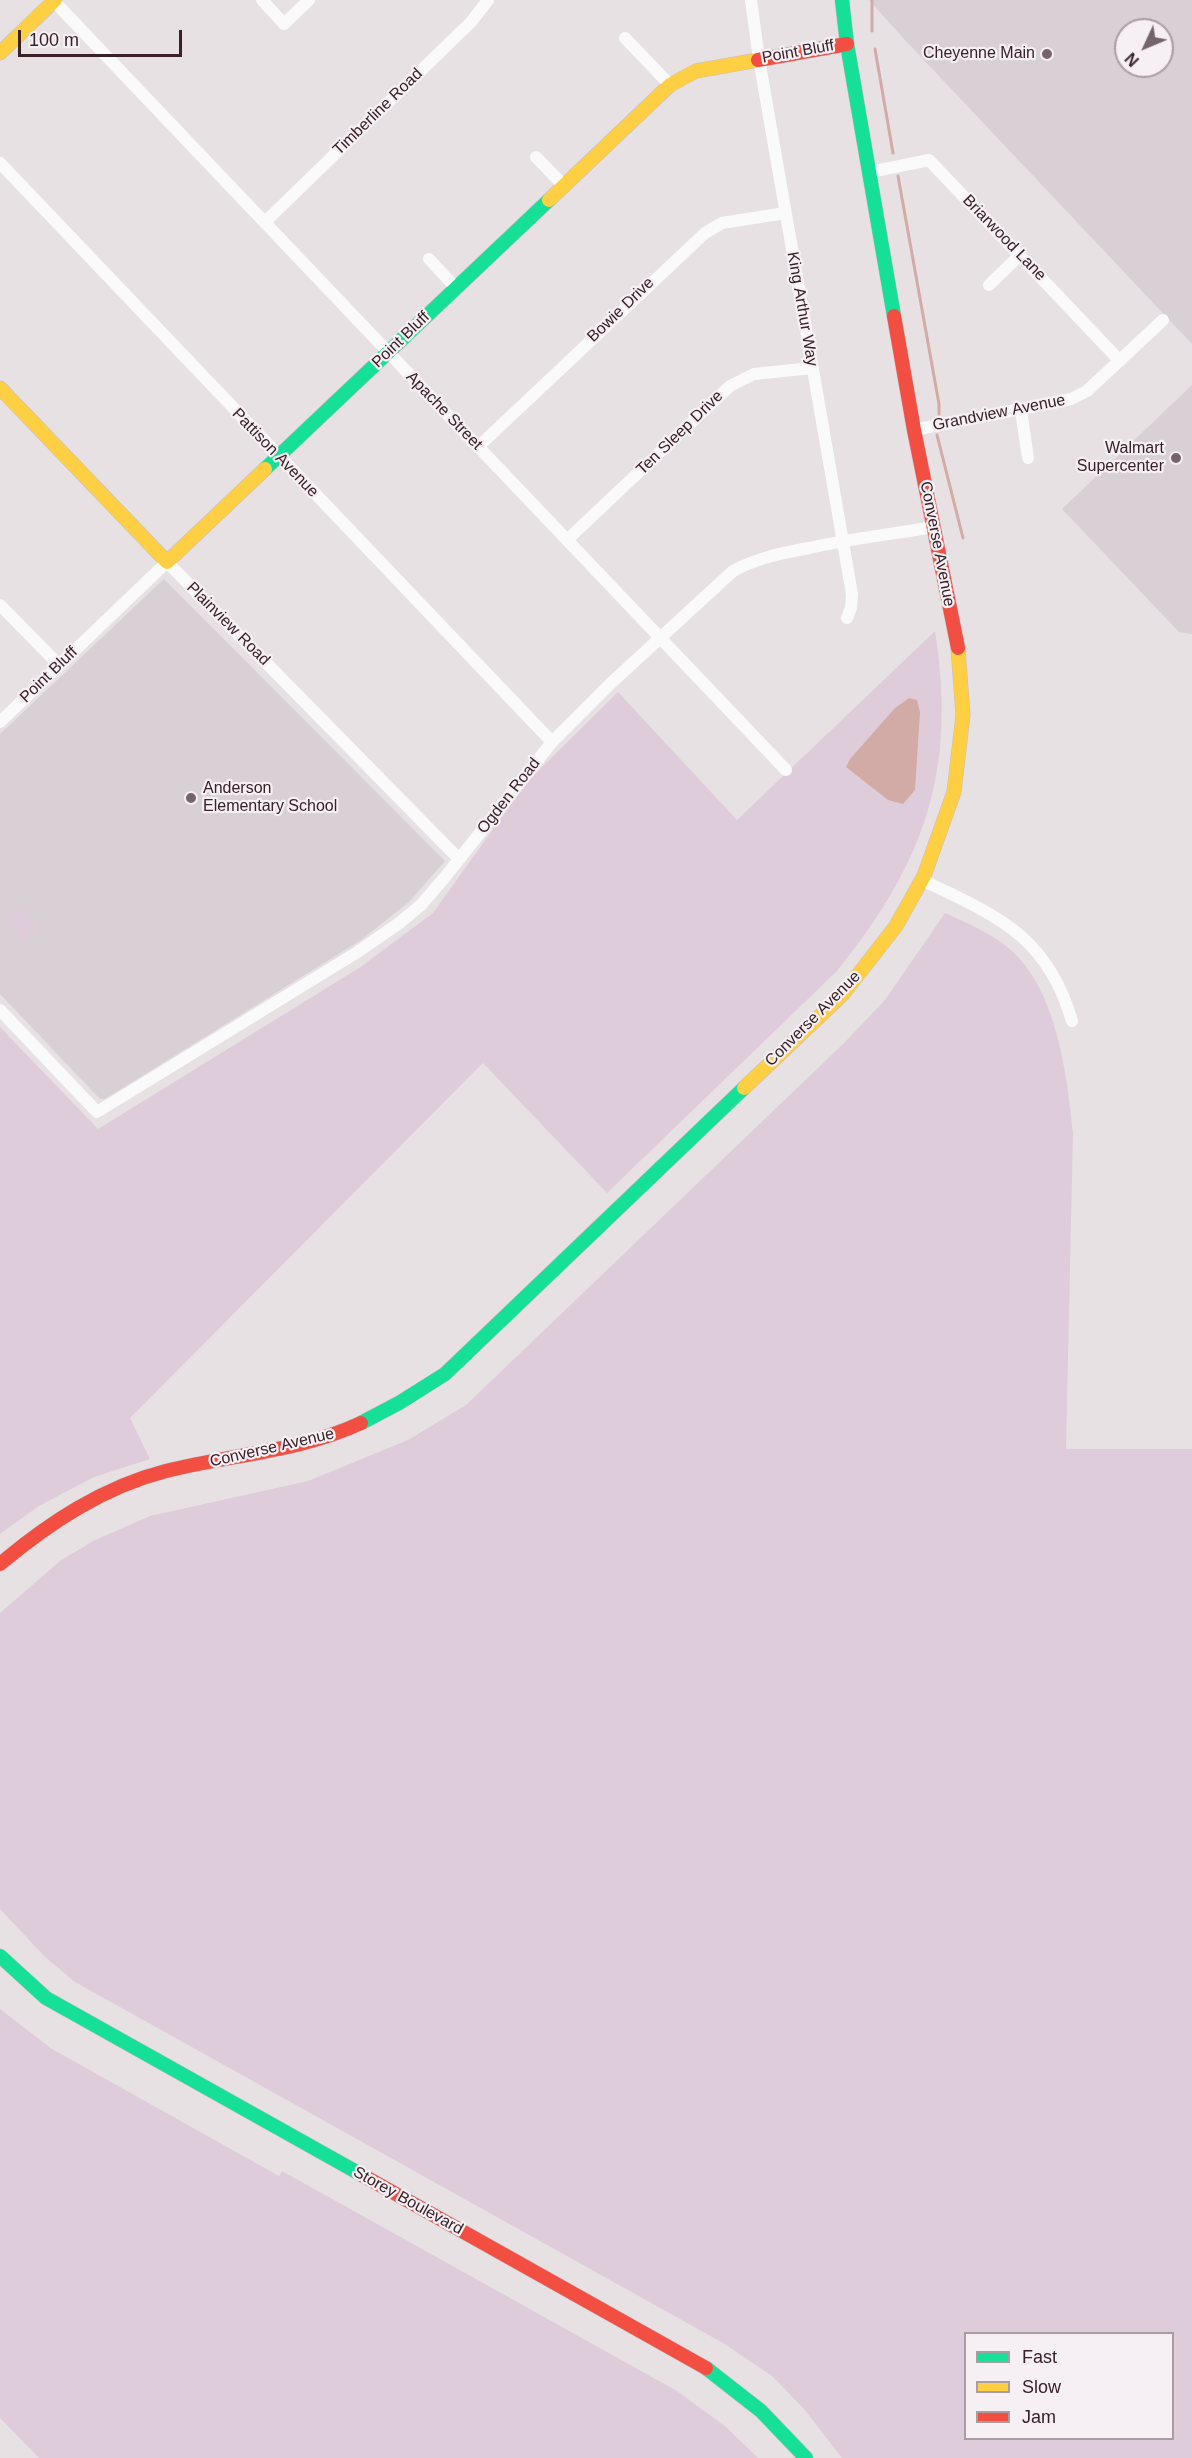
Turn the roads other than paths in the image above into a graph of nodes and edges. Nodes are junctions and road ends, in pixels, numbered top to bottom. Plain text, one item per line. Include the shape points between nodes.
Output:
1 (54, 0) edge
2 (262, 0) edge
3 (309, 0) edge
4 (488, 0) edge
5 (751, 0) edge
6 (842, 0) edge
7 (625, 38) dead end
8 (847, 44) junction
9 (0, 53) edge
10 (759, 59) junction
11 (670, 85) junction
12 (536, 157) dead end
13 (0, 163) edge
14 (870, 172) junction
15 (564, 186) junction
16 (785, 213) junction
17 (265, 222) junction
18 (1020, 255) junction
19 (429, 259) dead end
20 (990, 285) dead end
21 (456, 288) junction
22 (1163, 320) dead end
23 (388, 352) junction
24 (1120, 361) junction
25 (813, 368) junction
26 (0, 388) edge
27 (1021, 410) junction
28 (914, 430) junction
29 (478, 446) junction
30 (279, 457) junction
31 (1028, 458) dead end
32 (934, 527) junction
33 (567, 540) junction
34 (842, 541) junction
35 (167, 562) junction
36 (0, 605) edge
37 (847, 618) dead end
38 (660, 638) junction
39 (59, 665) junction
40 (0, 722) edge
41 (552, 742) junction
42 (786, 770) dead end
43 (459, 859) junction
44 (921, 880) junction
45 (0, 1010) edge
46 (1072, 1022) dead end
47 (0, 1564) edge
48 (0, 1956) edge
49 (806, 2458) edge

1 - 9 main road
1 - 17 street, Apache Street
2 - 3 street via 284,24
4 - 17 street, Timberline Road via 471,22
5 - 10 street, King Arthur Way
6 - 8 main road, Converse Avenue
7 - 11 street
8 - 10 main road, Point Bluff
8 - 14 main road, Converse Avenue
10 - 11 main road, Point Bluff via 696,71
10 - 16 street, King Arthur Way
11 - 15 main road, Point Bluff
12 - 15 street
13 - 30 street, Pattison Avenue
14 - 18 street, Briarwood Lane via 929,160
14 - 28 main road, Converse Avenue
15 - 21 main road, Point Bluff
16 - 25 street, King Arthur Way
16 - 29 street, Bowie Drive via 722,223 705,233
17 - 23 street, Apache Street
18 - 20 street
18 - 24 street, Briarwood Lane
19 - 21 street
21 - 23 main road, Point Bluff
22 - 24 street, Grandview Avenue
23 - 29 street, Apache Street
23 - 30 main road, Point Bluff
24 - 27 street, Grandview Avenue via 1087,391 1071,399
25 - 33 street, Ten Sleep Drive via 754,374 730,386
25 - 34 street, King Arthur Way
26 - 35 main road, Plainview Road
27 - 28 street, Grandview Avenue
27 - 31 street
28 - 32 main road, Converse Avenue
29 - 33 street, Apache Street
30 - 35 main road, Point Bluff
30 - 41 street, Pattison Avenue
32 - 34 street, Ogden Road
32 - 44 main road, Converse Avenue via 960,656 963,715 954,792
33 - 38 street, Apache Street
34 - 37 street, King Arthur Way via 852,594
34 - 38 street, Ogden Road via 748,562 718,582
35 - 39 street, Point Bluff
35 - 43 street, Plainview Road
36 - 39 street
38 - 41 street, Ogden Road
38 - 42 street, Apache Street
39 - 40 street, Point Bluff
41 - 43 street, Ogden Road
43 - 45 street, Ogden Road via 420,905 376,941 97,1112
44 - 46 street via 984,909 1030,944 1044,958 1061,987
44 - 47 main road, Converse Avenue via 896,926 843,994 445,1374 359,1425 316,1441 165,1471 120,1485 77,1507
48 - 49 main road, Storey Boulevard via 46,1998 710,2370 759,2406

